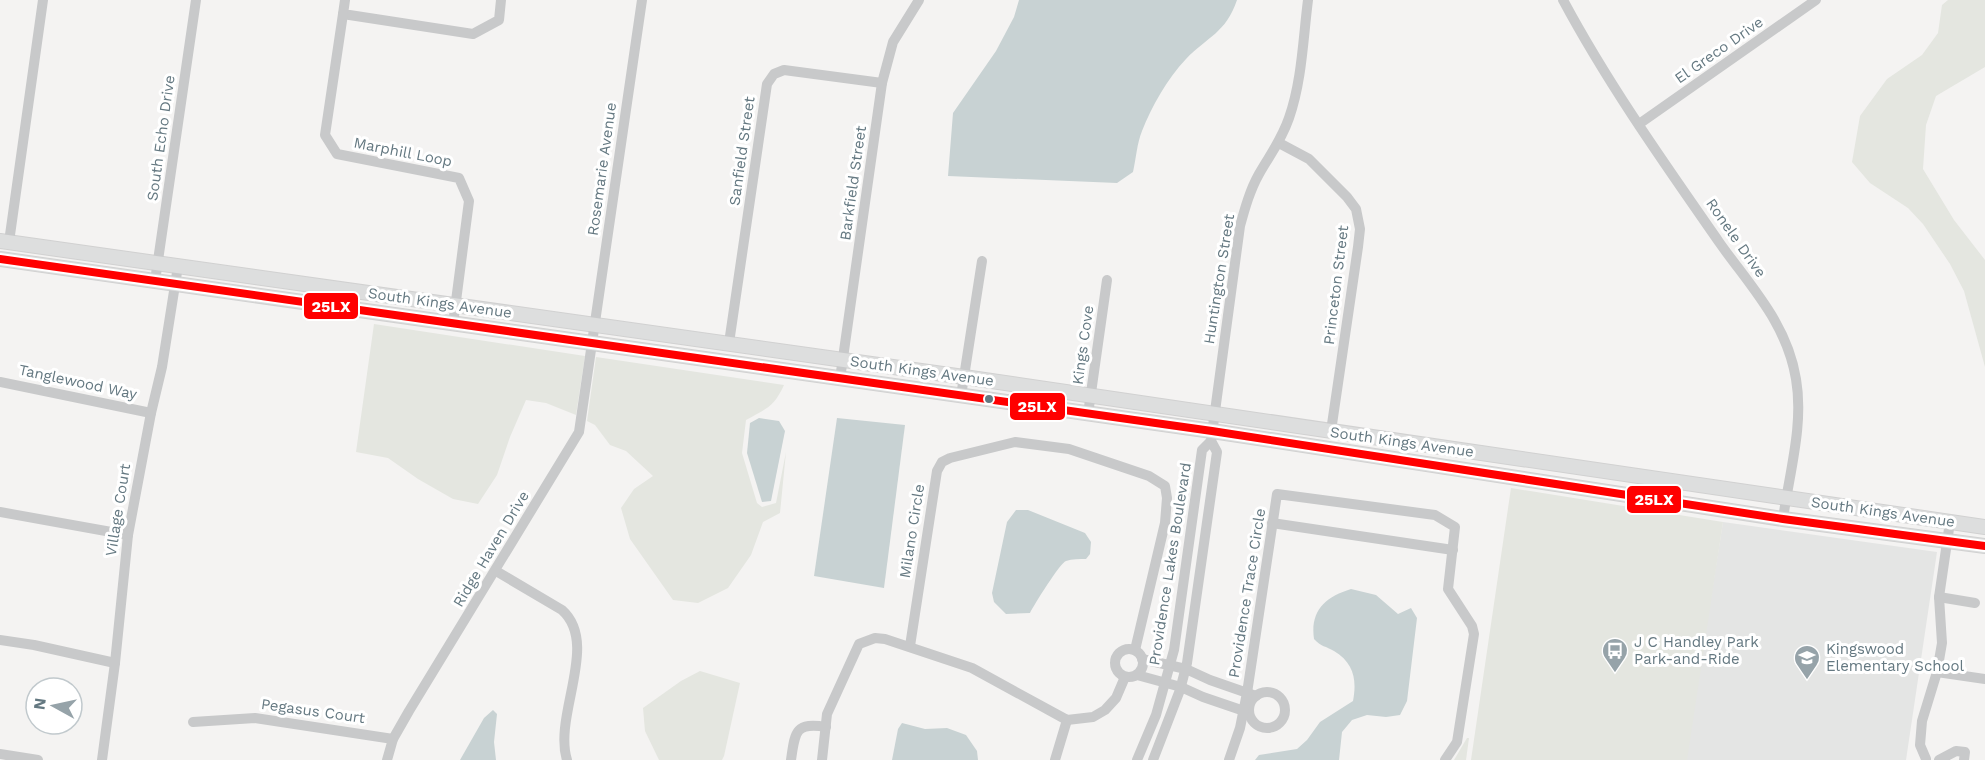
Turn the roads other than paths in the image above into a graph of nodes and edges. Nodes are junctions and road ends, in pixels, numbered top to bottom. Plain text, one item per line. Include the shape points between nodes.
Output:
1 (43, 0) edge
2 (196, 0) edge
3 (345, 0) edge
4 (501, 0) edge
5 (642, 0) edge
6 (919, 0) edge
7 (1308, 0) edge
8 (1563, 0) edge
9 (1816, 0) edge
10 (344, 14) junction
11 (882, 83) junction
12 (1639, 124) junction
13 (1279, 143) junction
14 (5, 241) edge
15 (0, 260) edge
16 (982, 261) dead end
17 (158, 263) junction
18 (178, 266) junction
19 (1107, 280) dead end
20 (155, 281) junction
21 (175, 284) junction
22 (308, 285) junction
23 (305, 302) junction
24 (456, 306) junction
25 (453, 324) junction
26 (595, 325) junction
27 (592, 343) junction
28 (729, 343) junction
29 (843, 360) junction
30 (964, 377) junction
31 (840, 379) junction
32 (0, 382) edge
33 (1091, 395) junction
34 (961, 396) junction
35 (151, 413) junction
36 (1214, 413) junction
37 (1088, 414) junction
38 (1331, 431) junction
39 (1211, 436) junction
40 (1786, 498) junction
41 (0, 512) edge
42 (1783, 519) junction
43 (1950, 522) junction
44 (1272, 523) junction
45 (1985, 527) edge
46 (128, 535) junction
47 (1947, 541) junction
48 (1985, 546) edge
49 (1453, 550) junction
50 (496, 571) junction
51 (1939, 597) junction
52 (1975, 603) dead end
53 (0, 640) edge
54 (910, 646) junction
55 (1138, 654) junction
56 (115, 663) junction
57 (1171, 664) junction
58 (1185, 669) junction
59 (1937, 672) junction
60 (1137, 675) junction
61 (1125, 677) junction
62 (1985, 679) edge
63 (1166, 683) junction
64 (1181, 687) junction
65 (1251, 694) junction
66 (1246, 711) junction
67 (1067, 720) junction
68 (192, 722) dead end
69 (826, 727) junction
70 (393, 739) junction
71 (0, 754) edge
72 (38, 760) edge
73 (102, 760) edge
74 (387, 760) edge
75 (567, 760) edge
76 (791, 760) edge
77 (822, 760) edge
78 (1055, 760) edge
79 (1137, 760) edge
80 (1153, 760) edge
81 (1229, 760) edge
82 (1446, 760) edge
83 (1931, 760) edge
84 (1964, 760) edge

1 - 14 street
2 - 17 street, South Echo Drive
3 - 10 street, Marphill Loop
4 - 10 street via 499,20 473,34
5 - 26 street, Rosemarie Avenue
6 - 11 street, Barkfield Street via 893,42
7 - 13 street, Huntington Street via 1296,95
8 - 12 street, Ronele Drive via 1592,54
9 - 12 street, El Greco Drive
10 - 24 street, Marphill Loop via 325,135 337,154 459,178 469,201
11 - 28 street, Sanfield Street via 784,70 774,74 767,84
11 - 29 street, Barkfield Street
12 - 40 street, Ronele Drive via 1776,319 1789,349 1796,377 1798,414
13 - 36 street, Huntington Street via 1247,200 1240,226
13 - 38 street, Princeton Street via 1309,159 1347,197 1359,220
14 - 17 main road, South Kings Avenue
15 - 20 main road, South Kings Avenue
16 - 30 street
17 - 18 main road, South Kings Avenue
17 - 20 street, South Echo Drive
18 - 21 street, Village Court
18 - 22 main road, South Kings Avenue
19 - 33 street, Kings Cove
20 - 21 main road, South Kings Avenue
21 - 23 main road, South Kings Avenue
21 - 35 street, Village Court
22 - 23 main road
22 - 24 main road, South Kings Avenue
23 - 25 main road, South Kings Avenue
24 - 25 street, Marphill Loop
24 - 26 main road, South Kings Avenue
25 - 27 main road, South Kings Avenue
26 - 27 street, Rosemarie Avenue
26 - 28 main road, South Kings Avenue
27 - 31 main road, South Kings Avenue
27 - 50 street, Ridge Haven Drive via 579,432
28 - 29 main road, South Kings Avenue
29 - 30 main road, South Kings Avenue
29 - 31 street, Barkfield Street
30 - 33 main road, South Kings Avenue
30 - 34 street
31 - 34 main road, South Kings Avenue
32 - 35 street, Tanglewood Way
33 - 36 main road, South Kings Avenue
33 - 37 street, Kings Cove
34 - 37 main road, South Kings Avenue
35 - 46 street, Village Court
36 - 38 main road, South Kings Avenue
36 - 39 street, Huntington Street
37 - 39 main road, South Kings Avenue
38 - 40 main road, South Kings Avenue
39 - 42 main road, South Kings Avenue
39 - 57 street, Providence Lakes Boulevard via 1202,450
39 - 58 street, Providence Lakes Boulevard via 1217,452
40 - 42 street, Ronele Drive
40 - 43 main road, South Kings Avenue
41 - 46 street
42 - 47 main road, South Kings Avenue
43 - 45 main road, South Kings Avenue
43 - 47 street
44 - 49 street
44 - 49 street, Providence Trace Circle via 1277,494 1435,515 1455,527
44 - 65 street, Providence Trace Circle
46 - 56 street, Village Court
47 - 48 main road, South Kings Avenue
47 - 51 street
49 - 82 street, Providence Trace Circle via 1448,589 1474,634 1457,742
50 - 70 street, Ridge Haven Drive
50 - 75 street via 562,610 574,626 578,646 563,738
51 - 52 street
51 - 59 street via 1942,643
53 - 56 street
54 - 55 street, Milano Circle via 937,471 950,458 1016,442 1069,449 1149,476 1165,486 1165,523
54 - 67 street via 972,668
54 - 69 street via 875,638 859,644 827,714
55 - 57 street, Providence Trace Circle
55 - 60 street, Milano Circle via 1143,666
55 - 61 street via 1126,649 1115,658 1115,668
56 - 73 street, Village Court
57 - 58 street, Providence Trace Circle
57 - 63 street, Providence Lakes Boulevard
58 - 64 street, Providence Lakes Boulevard
58 - 65 street, Providence Trace Circle
59 - 62 street
59 - 83 street via 1922,721 1920,745
60 - 61 street
60 - 63 street
61 - 67 street via 1116,698 1105,710 1093,717
63 - 64 street
63 - 79 street, Providence Lakes Boulevard
64 - 66 street
64 - 80 street, Providence Lakes Boulevard
65 - 66 street, Providence Trace Circle
65 - 66 street via 1277,695 1286,709 1283,720 1274,728 1263,728 1253,723
66 - 81 street, Providence Trace Circle
67 - 78 street
68 - 70 street, Pegasus Court via 255,717
69 - 76 street via 808,725 798,730
69 - 77 street
70 - 74 street, Ridge Haven Drive
71 - 72 street
83 - 84 street via 1956,751 1965,752

